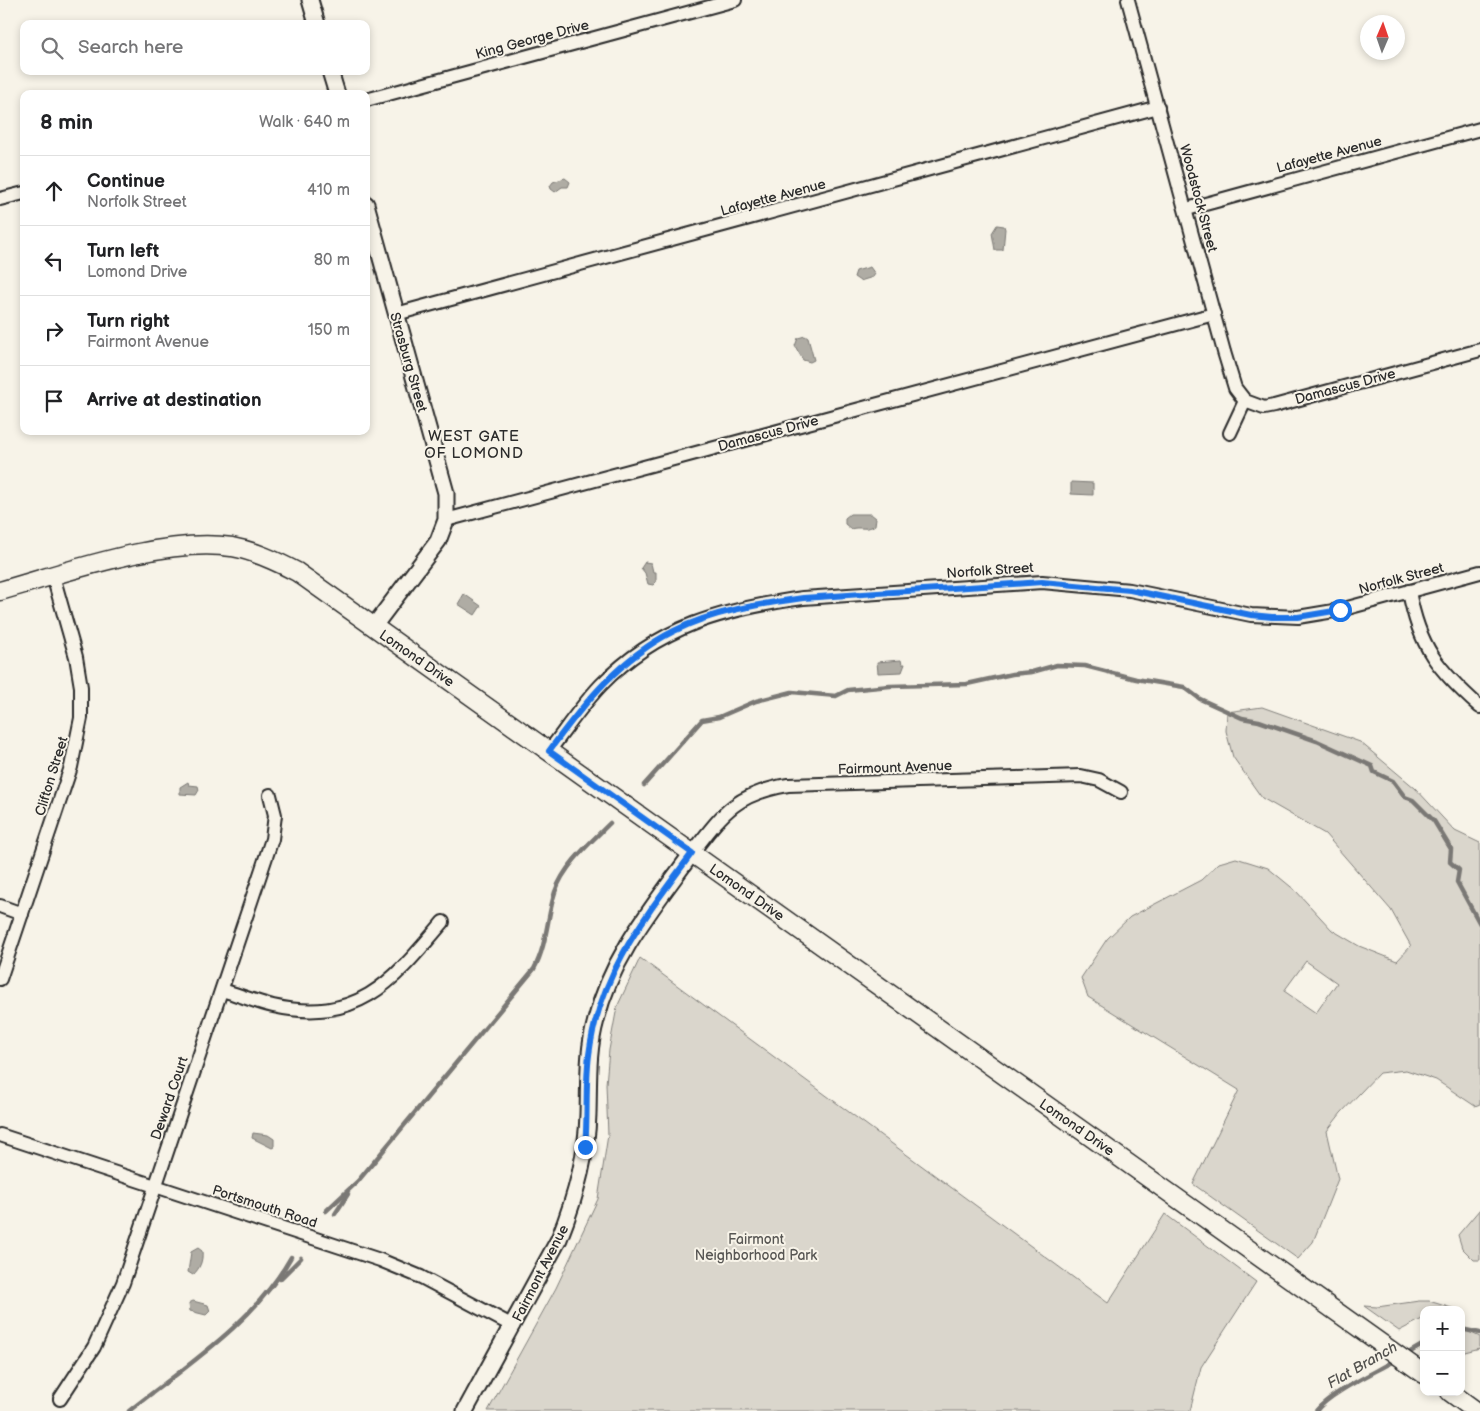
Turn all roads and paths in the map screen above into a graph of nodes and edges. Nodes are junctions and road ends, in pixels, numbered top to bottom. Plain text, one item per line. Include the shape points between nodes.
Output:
1 (310, 0) edge
2 (735, 0) edge
3 (1131, 1) edge
4 (316, 20) edge
5 (331, 75) edge
6 (335, 90) edge
7 (370, 99) edge
8 (1158, 107) junction
9 (1480, 129) edge
10 (20, 194) edge
11 (0, 199) edge
12 (1187, 209) junction
13 (370, 219) edge
14 (396, 314) junction
15 (1214, 314) junction
16 (1480, 350) edge
17 (1245, 402) junction
18 (1230, 433) dead end
19 (446, 520) junction
20 (1480, 572) edge
21 (53, 576) junction
22 (0, 590) edge
23 (1409, 591) junction
24 (374, 626) junction
25 (1480, 707) edge
26 (549, 751) junction
27 (1121, 792) dead end
28 (270, 795) dead end
29 (692, 853) junction
30 (0, 906) edge
31 (22, 914) junction
32 (443, 922) dead end
33 (0, 979) edge
34 (222, 990) junction
35 (0, 1135) edge
36 (155, 1186) junction
37 (512, 1326) junction
38 (1420, 1371) edge
39 (1455, 1396) edge
40 (60, 1399) dead end
41 (465, 1411) edge
42 (1476, 1411) edge

1 - 4 street
2 - 7 street, King George Drive
3 - 8 street, Woodstock Street
5 - 6 street
8 - 12 street, Woodstock Street
8 - 14 street, Lafayette Avenue
9 - 12 street, Lafayette Avenue
10 - 11 street
12 - 15 street, Woodstock Street
13 - 14 street, Strasburg Street
14 - 19 street, Strasburg Street via 446,492
15 - 17 street, Woodstock Street via 1235,388
15 - 19 street, Damascus Drive
16 - 17 street, Damascus Drive via 1274,406 1264,408
17 - 18 street
19 - 24 street via 438,541
20 - 23 street, Norfolk Street
21 - 22 main road, Lomond Drive
21 - 24 main road, Lomond Drive via 171,547 208,544 234,547 271,558 297,572
21 - 31 street, Clifton Street via 76,657 81,687 81,718 71,767
23 - 25 street via 1414,619 1428,652
23 - 26 street, Norfolk Street via 1340,610 1298,617 1251,615 1130,590 1042,582 764,603 719,614 675,630 643,649 601,685
24 - 26 main road, Lomond Drive
26 - 29 main road, Lomond Drive
27 - 29 street, Fairmount Avenue via 1099,780 1081,776 788,786 748,796 727,809
28 - 34 street, Deward Court via 275,815 272,839
29 - 37 street, Fairmont Avenue via 631,936 605,991 589,1054 588,1122 579,1181 559,1239
29 - 38 main road, Lomond Drive
30 - 31 street
31 - 33 street, Clifton Street
32 - 34 street via 387,984 354,1003 324,1009 287,1008
34 - 36 street, Deward Court
35 - 36 street, Portsmouth Road
36 - 37 street, Portsmouth Road via 380,1260 421,1277
36 - 40 street, Deward Court via 108,1317 94,1347
37 - 41 street, Fairmont Avenue
39 - 42 main road

